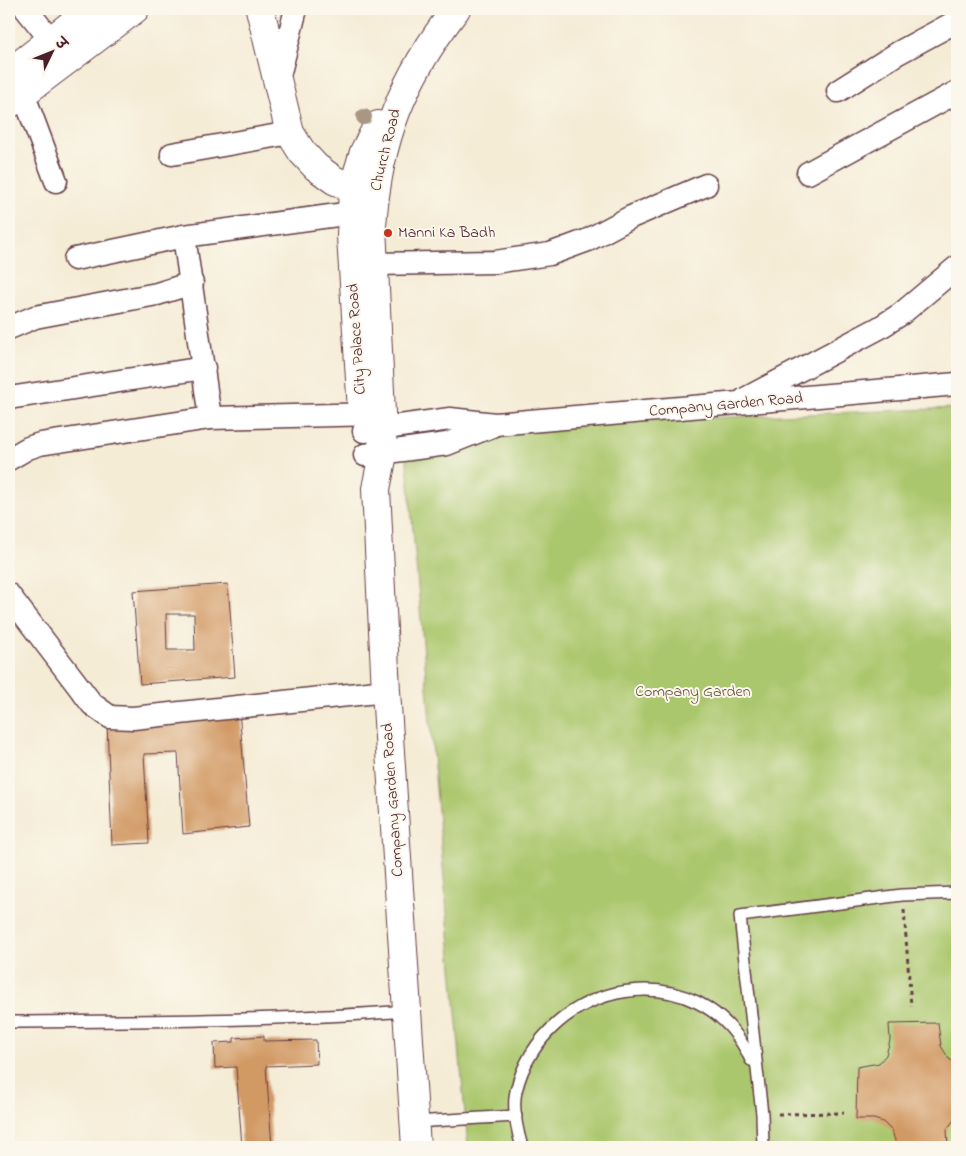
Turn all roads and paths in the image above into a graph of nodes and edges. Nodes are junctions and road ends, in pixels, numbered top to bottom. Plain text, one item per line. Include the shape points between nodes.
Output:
1 (26, 9) edge
2 (91, 9) edge
3 (136, 9) edge
4 (260, 9) edge
5 (296, 9) edge
6 (456, 9) edge
7 (957, 22) edge
8 (50, 40) junction
9 (278, 81) junction
10 (14, 90) edge
11 (838, 91) dead end
12 (957, 92) edge
13 (290, 133) junction
14 (172, 154) dead end
15 (808, 173) dead end
16 (56, 180) dead end
17 (706, 185) dead end
18 (359, 200) junction
19 (184, 236) junction
20 (75, 259) dead end
21 (373, 264) junction
22 (957, 267) edge
23 (192, 284) junction
24 (9, 328) edge
25 (204, 368) junction
26 (957, 384) edge
27 (9, 398) edge
28 (736, 404) junction
29 (210, 418) junction
30 (372, 433) junction
31 (9, 459) edge
32 (9, 596) edge
33 (386, 691) junction
34 (957, 893) edge
35 (902, 894) junction
36 (912, 1006) dead end
37 (407, 1011) junction
38 (9, 1022) edge
39 (756, 1071) junction
40 (762, 1114) junction
41 (844, 1114) dead end
42 (516, 1116) junction
43 (415, 1135) edge
44 (522, 1147) edge
45 (763, 1147) edge

1 - 8 street
2 - 8 main road
3 - 10 main road
4 - 9 main road
5 - 9 street
6 - 18 main road, Church Road via 410,76 381,158
7 - 11 street via 898,53
8 - 10 main road
9 - 13 main road
10 - 16 street
12 - 15 street
13 - 14 street
13 - 18 main road via 316,167
17 - 21 street via 550,254 487,262
18 - 19 street
18 - 21 main road, City Palace Road
18 - 30 main road, City Palace Road via 351,236
19 - 20 street
19 - 23 street
21 - 30 main road, City Palace Road
22 - 28 street via 879,328
23 - 24 street via 157,294 35,317
23 - 25 street
25 - 27 street
25 - 29 street
26 - 28 street, Company Garden Road
28 - 30 street, Company Garden Road via 495,424 450,419
29 - 30 street
29 - 31 street via 40,444
30 - 33 main road, Company Garden Road
32 - 33 street via 92,704 110,717 133,718
33 - 37 main road, Company Garden Road
34 - 35 lane
35 - 36 path
35 - 39 lane via 740,916
37 - 38 lane via 188,1021
37 - 43 main road, Company Garden Road
39 - 40 lane
39 - 42 lane via 743,1042 726,1021 701,1004 644,989 614,992 586,1002 561,1018 541,1039 526,1064 516,1092
40 - 41 path
40 - 45 lane
42 - 43 lane
42 - 44 lane

